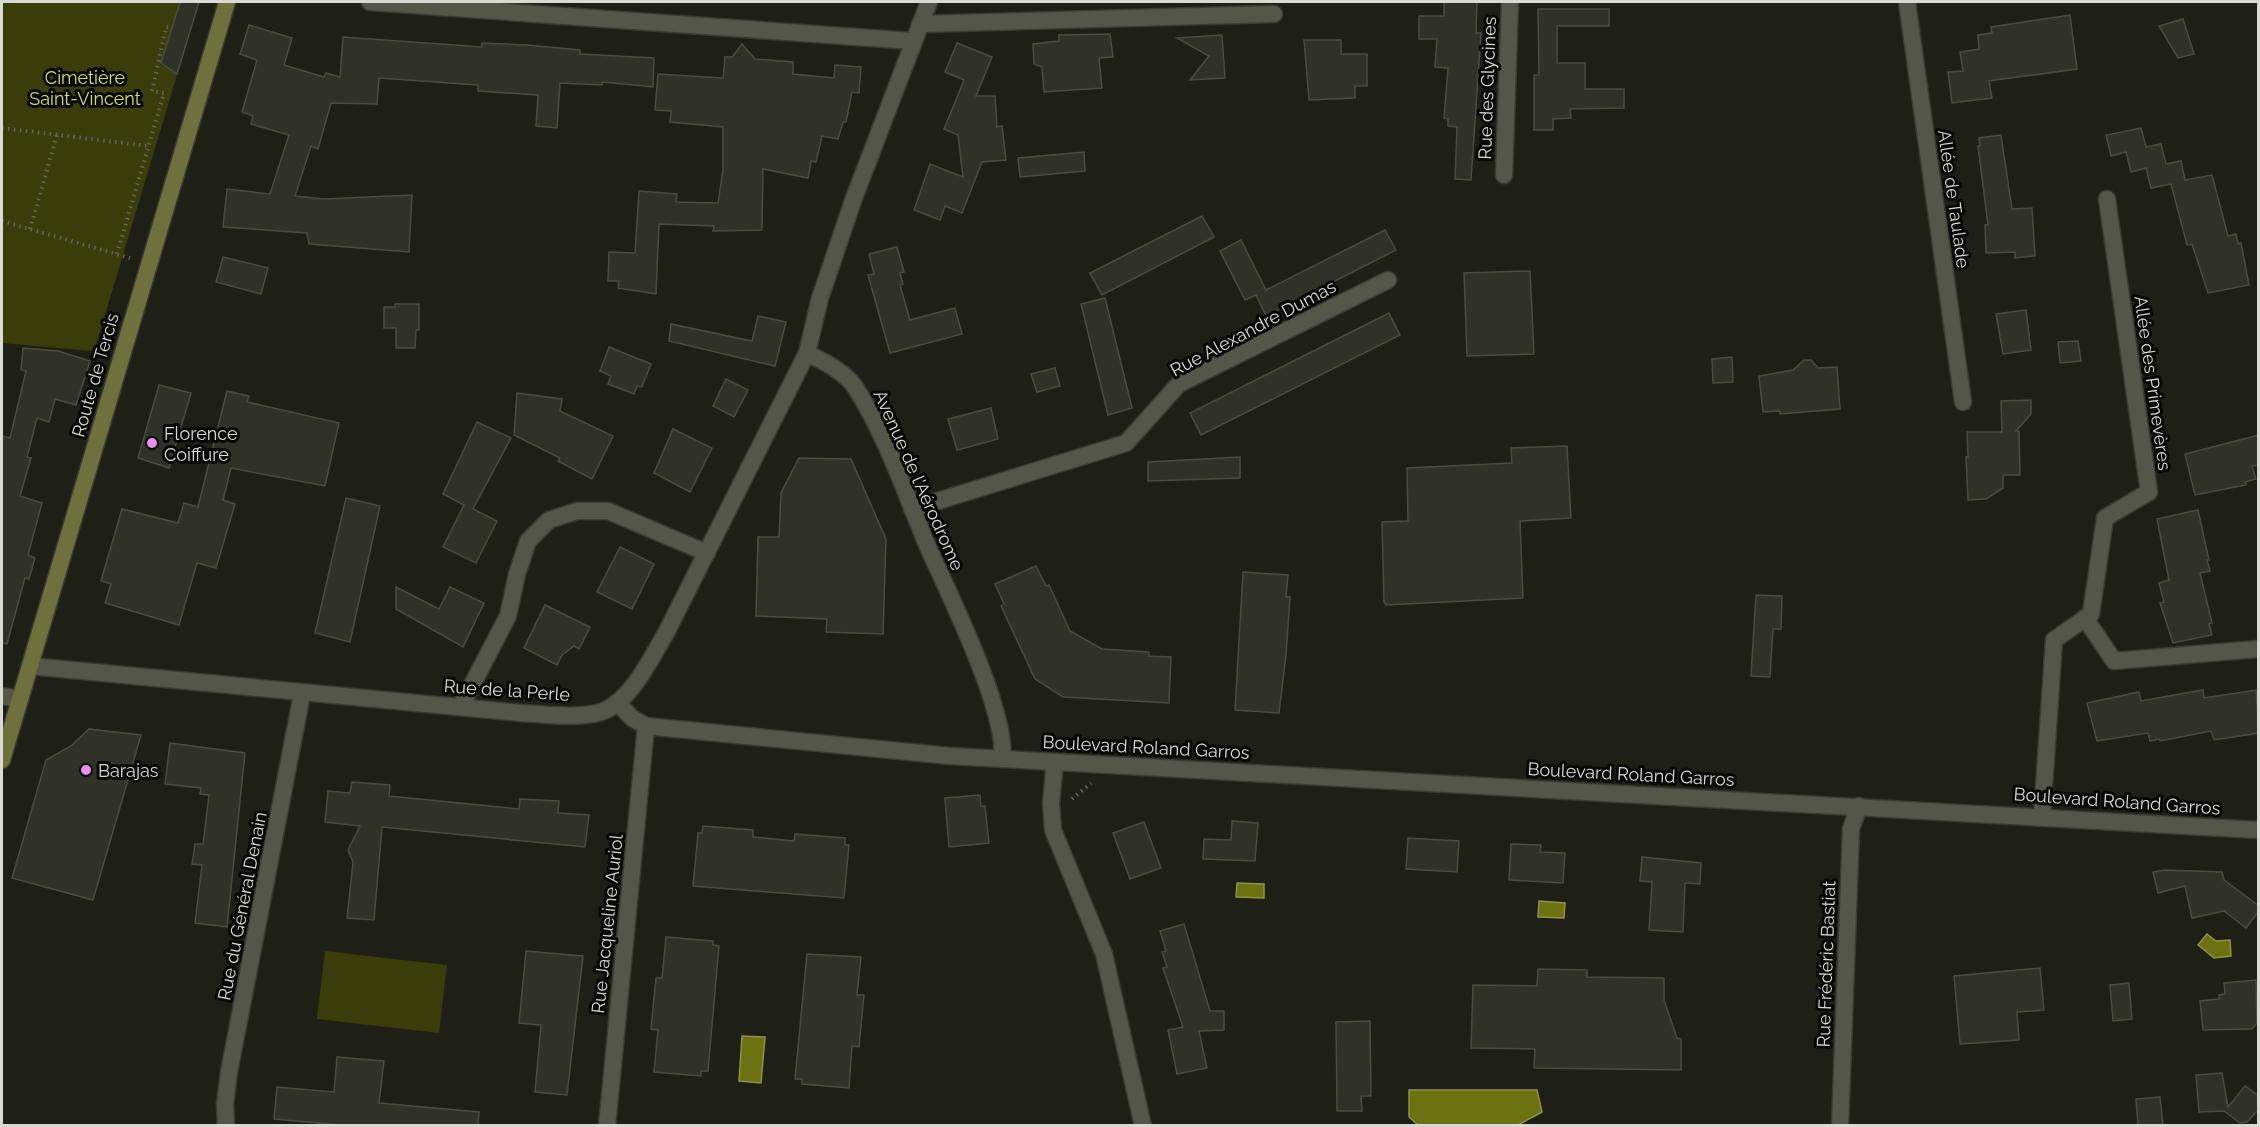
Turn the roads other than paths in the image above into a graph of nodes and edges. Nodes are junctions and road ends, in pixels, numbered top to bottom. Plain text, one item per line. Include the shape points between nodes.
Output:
1 (227, 2) edge
2 (370, 2) edge
3 (928, 2) edge
4 (1510, 2) edge
5 (1907, 2) edge
6 (1274, 14) dead end
7 (920, 24) junction
8 (912, 41) junction
9 (1504, 176) dead end
10 (2106, 199) dead end
11 (1388, 280) dead end
12 (807, 353) junction
13 (1963, 402) dead end
14 (912, 509) junction
15 (707, 553) junction
16 (2085, 618) junction
17 (2259, 649) edge
18 (30, 666) junction
19 (302, 694) junction
20 (2, 696) edge
21 (20, 699) junction
22 (617, 702) junction
23 (461, 706) junction
24 (646, 726) junction
25 (1002, 759) junction
26 (2, 760) edge
27 (1055, 762) junction
28 (1859, 806) junction
29 (2042, 816) junction
30 (2259, 830) edge
31 (226, 1125) edge
32 (607, 1125) edge
33 (1143, 1125) edge
34 (1840, 1125) edge

1 - 18 main road, Route de Tercis
2 - 8 street
3 - 7 street
4 - 9 street, Rue des Glycines
5 - 13 street, Allée de Taulade
6 - 7 street
7 - 8 street
8 - 12 street via 820,298
10 - 16 street, Allée des Primevères via 2149,492 2105,518 2091,614
11 - 14 street, Rue Alexandre Dumas via 1179,384 1126,443
12 - 14 street, Avenue de l'Aérodrome via 835,368 854,386
12 - 15 street, Rue de la Perle
14 - 25 street, Avenue de l'Aérodrome via 984,680 1004,746
15 - 22 street, Rue de la Perle via 641,677
15 - 23 street via 608,511 577,511 549,520 528,541 508,616
16 - 17 street via 2114,661
16 - 29 street via 2054,640
18 - 19 street, Rue de la Perle
18 - 21 main road, Route de Tercis
19 - 23 street, Rue de la Perle
19 - 31 street, Rue du Général Denain via 229,1072
20 - 21 street
21 - 26 main road, Route de Tercis
22 - 23 street, Rue de la Perle via 602,712 575,715
22 - 24 street
24 - 25 street
24 - 32 street, Rue Jacqueline Auriol
25 - 27 street, Boulevard Roland Garros
27 - 28 street, Boulevard Roland Garros
27 - 33 street via 1053,830 1104,954
28 - 29 street, Boulevard Roland Garros
28 - 34 street, Rue Frédéric Bastiat via 1851,829
29 - 30 street, Boulevard Roland Garros

